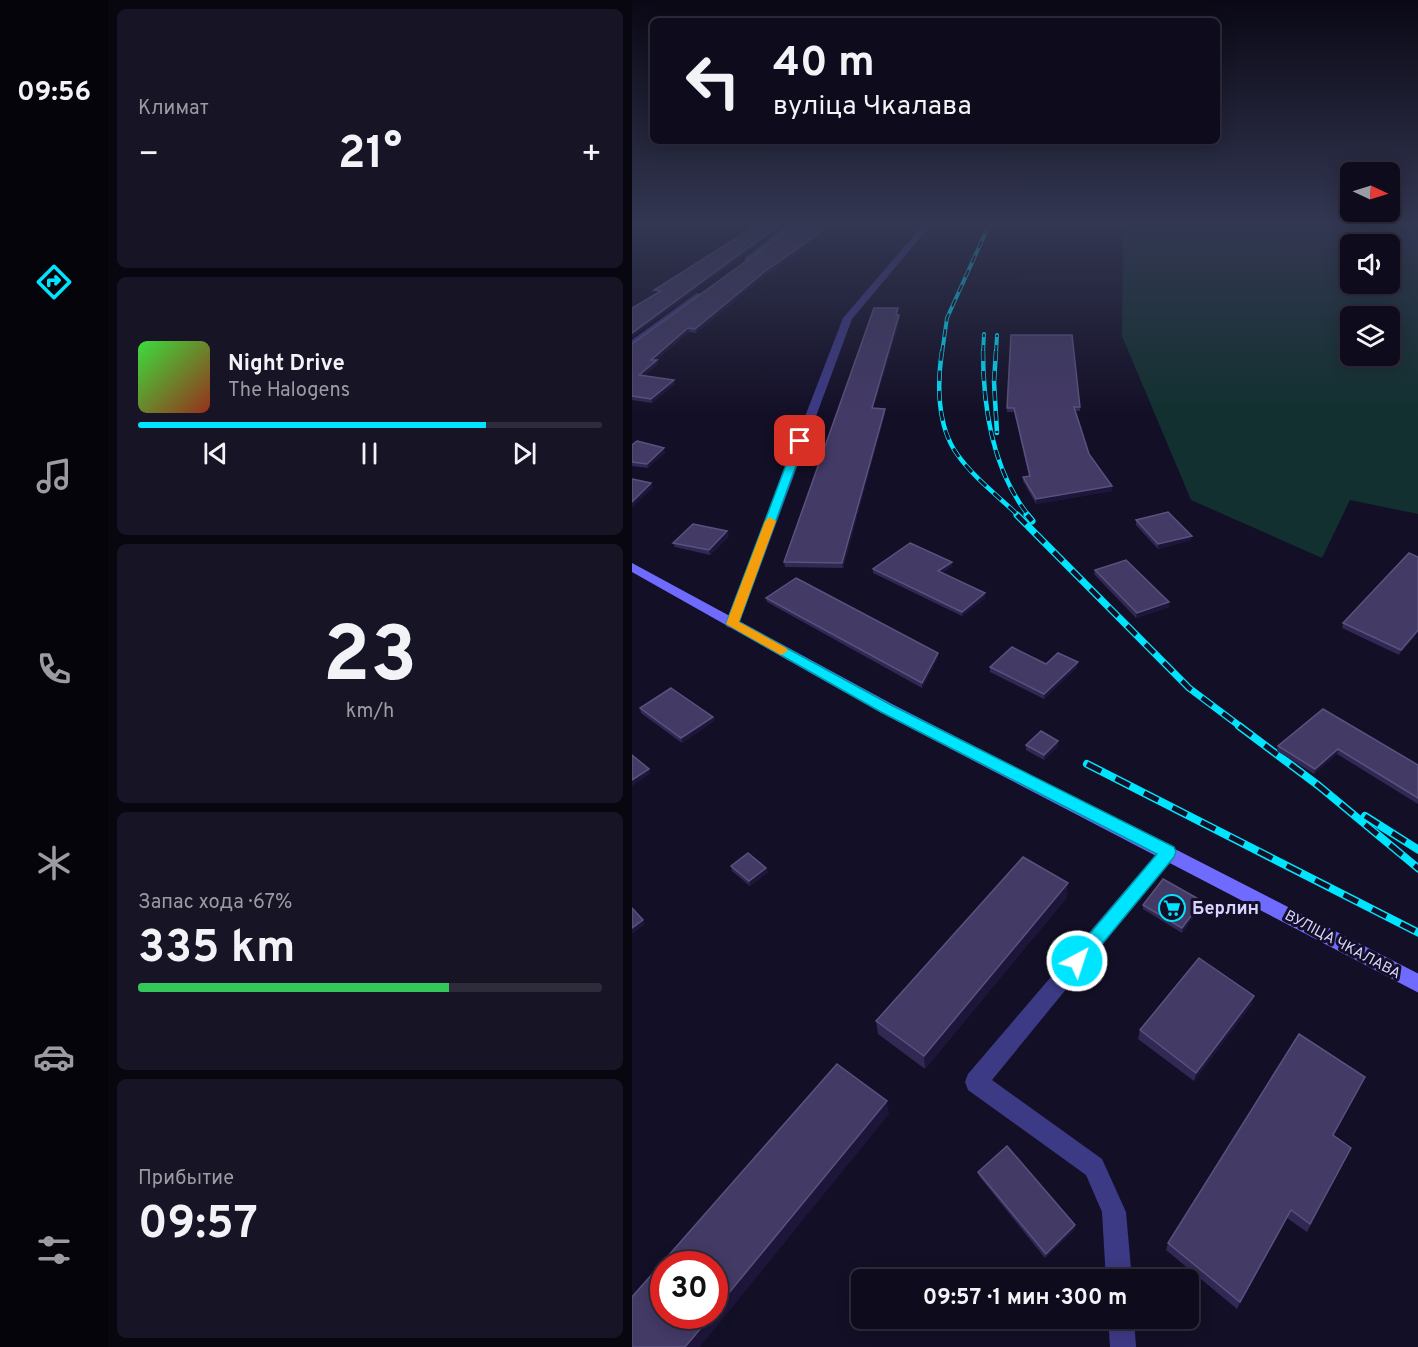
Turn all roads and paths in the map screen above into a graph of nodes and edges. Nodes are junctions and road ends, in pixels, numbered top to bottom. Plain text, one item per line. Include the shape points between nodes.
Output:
1 (709, 288) edge
2 (874, 288) edge
3 (632, 344) edge
4 (632, 567) edge
5 (732, 624) junction
6 (1168, 852) junction
7 (1418, 984) edge
8 (1118, 1269) edge
9 (1122, 1329) edge
10 (1123, 1347) edge

1 - 3 street
2 - 5 street via 848,318
4 - 5 street, ВУЛІЦА ЧКАЛАВА
5 - 6 street, ВУЛІЦА ЧКАЛАВА via 886,708
6 - 7 street, ВУЛІЦА ЧКАЛАВА
6 - 8 street via 976,1082 1094,1167 1114,1212
9 - 10 street

